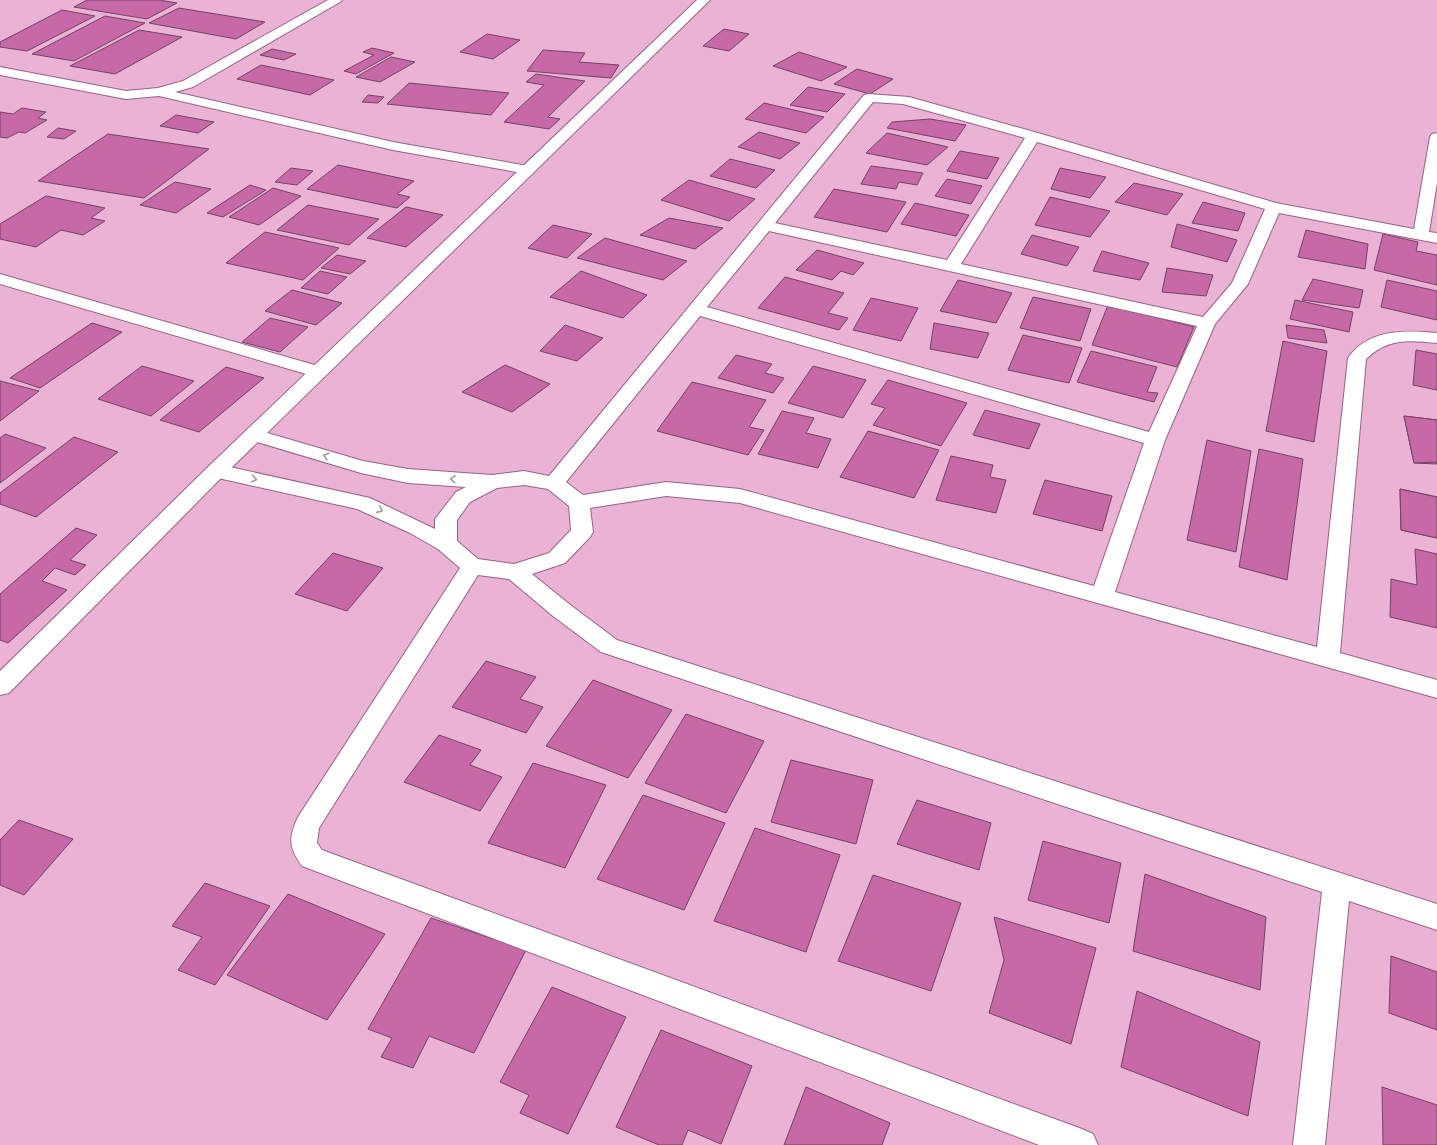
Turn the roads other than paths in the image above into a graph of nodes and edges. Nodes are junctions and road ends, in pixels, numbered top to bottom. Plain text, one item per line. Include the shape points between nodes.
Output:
1 (336, 0) edge
2 (704, 0) edge
3 (0, 71) edge
4 (159, 92) junction
5 (1033, 136) junction
6 (1437, 137) edge
7 (1436, 155) edge
8 (528, 170) junction
9 (1274, 206) junction
10 (765, 225) junction
11 (1421, 235) junction
12 (1437, 238) edge
13 (951, 267) junction
14 (0, 280) edge
15 (696, 309) junction
16 (1207, 323) junction
17 (1437, 338) edge
18 (319, 372) junction
19 (254, 435) junction
20 (1154, 440) junction
21 (216, 471) junction
22 (492, 482) junction
23 (554, 483) junction
24 (580, 503) junction
25 (446, 544) junction
26 (472, 566) junction
27 (515, 572) junction
28 (1102, 596) junction
29 (1328, 659) junction
30 (0, 686) edge
31 (1437, 689) edge
32 (1337, 886) junction
33 (1437, 917) edge
34 (1082, 1145) edge
35 (1309, 1145) edge

1 - 4 street via 188,84
2 - 8 street
3 - 4 street via 126,95
4 - 8 street via 394,146
5 - 9 street
5 - 10 street via 904,100 869,98
5 - 13 street
6 - 7 street
7 - 11 street
8 - 18 street
9 - 11 street
9 - 16 street via 1240,284
10 - 13 street
10 - 15 street
11 - 12 street
13 - 16 street
14 - 18 street
15 - 20 street
15 - 23 street
16 - 20 street
17 - 29 street via 1391,338 1372,344 1357,358
18 - 19 street
19 - 21 street
22 -> 19 street via 408,476 361,467
20 - 28 street
21 -> 25 street via 363,503
21 - 30 street
22 - 23 street via 524,478
22 - 25 street via 462,497 446,519
23 - 24 street
24 - 27 street via 582,532 557,558
24 - 28 street via 666,489 740,496
25 - 26 street
26 - 27 street
26 - 34 street via 307,825 302,841 312,858
27 - 32 street via 609,646
28 - 29 street
29 - 31 street
32 - 33 street
32 - 35 street

